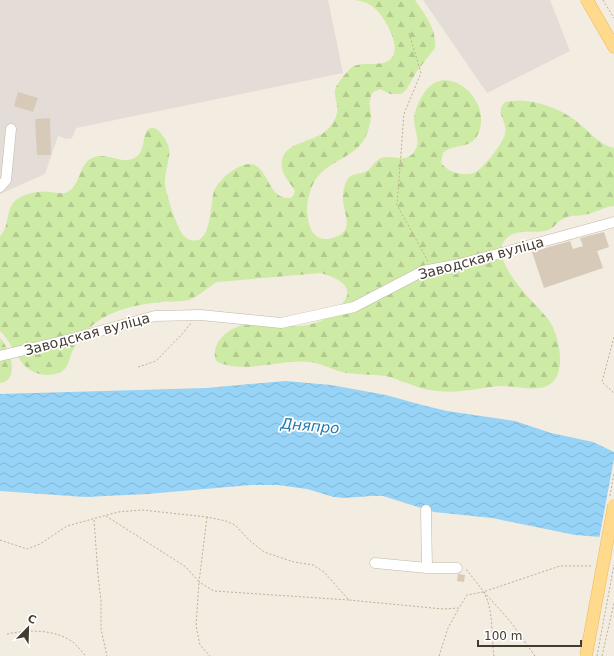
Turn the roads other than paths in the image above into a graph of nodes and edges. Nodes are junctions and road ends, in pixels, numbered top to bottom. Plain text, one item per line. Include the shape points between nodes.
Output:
1 (587, 0) edge
2 (595, 0) edge
3 (614, 31) edge
4 (614, 47) edge
5 (12, 129) dead end
6 (0, 187) edge
7 (614, 222) edge
8 (0, 356) edge
9 (614, 505) edge
10 (426, 510) dead end
11 (614, 549) edge
12 (375, 563) dead end
13 (427, 568) junction
14 (457, 568) road end
15 (586, 656) edge
16 (595, 656) edge

1 - 4 main road
2 - 3 main road
5 - 6 street via 6,180
7 - 8 street, Заводская вуліца via 460,264 423,271 354,307 281,323 192,315 155,316
9 - 15 main road, bridge
10 - 13 street
11 - 16 main road, bridge
12 - 13 street
13 - 14 street

